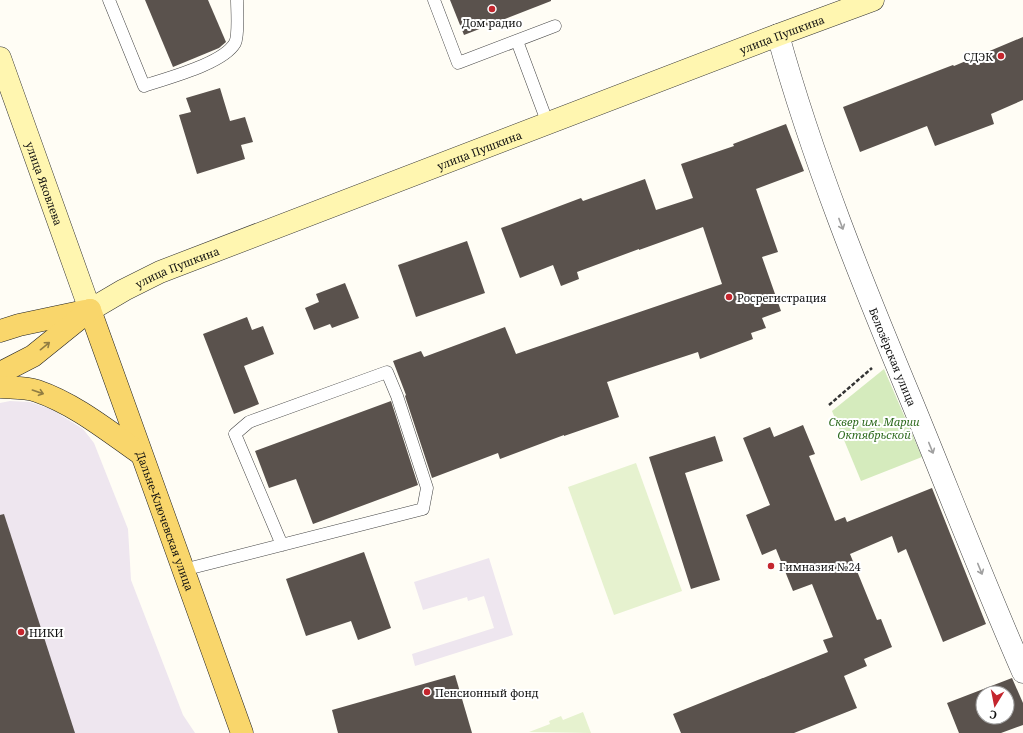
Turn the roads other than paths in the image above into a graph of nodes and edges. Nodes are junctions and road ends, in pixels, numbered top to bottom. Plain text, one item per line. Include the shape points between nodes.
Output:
1 (109, 0) edge
2 (237, 0) edge
3 (434, 0) edge
4 (873, 0) edge
5 (555, 26) dead end
6 (778, 35) junction
7 (517, 40) junction
8 (0, 58) edge
9 (548, 124) junction
10 (90, 310) junction
11 (0, 331) edge
12 (0, 373) edge
13 (0, 387) edge
14 (141, 454) junction
15 (282, 544) junction
16 (183, 570) junction
17 (1023, 672) edge
18 (242, 733) edge

1 - 2 lane via 144,86 207,65 228,51 236,42
3 - 7 lane via 458,63
4 - 6 main road, улица Пушкина
5 - 7 lane
6 - 9 main road, улица Пушкина
6 -> 17 street, Белозёрская улица via 789,76 827,187 865,288
7 - 9 lane
8 - 10 main road, улица Яковлева
9 - 10 main road, улица Пушкина via 160,272
10 - 11 main road, улица Пушкина
12 -> 10 main road, улица Пушкина via 33,356
10 - 14 main road, Дальне-Ключевская улица
13 -> 14 main road via 36,391 75,408
14 - 16 main road, Дальне-Ключевская улица
15 - 15 lane via 423,509 427,488 387,372 250,422 235,434
15 - 16 lane
16 - 18 main road, Дальне-Ключевская улица

